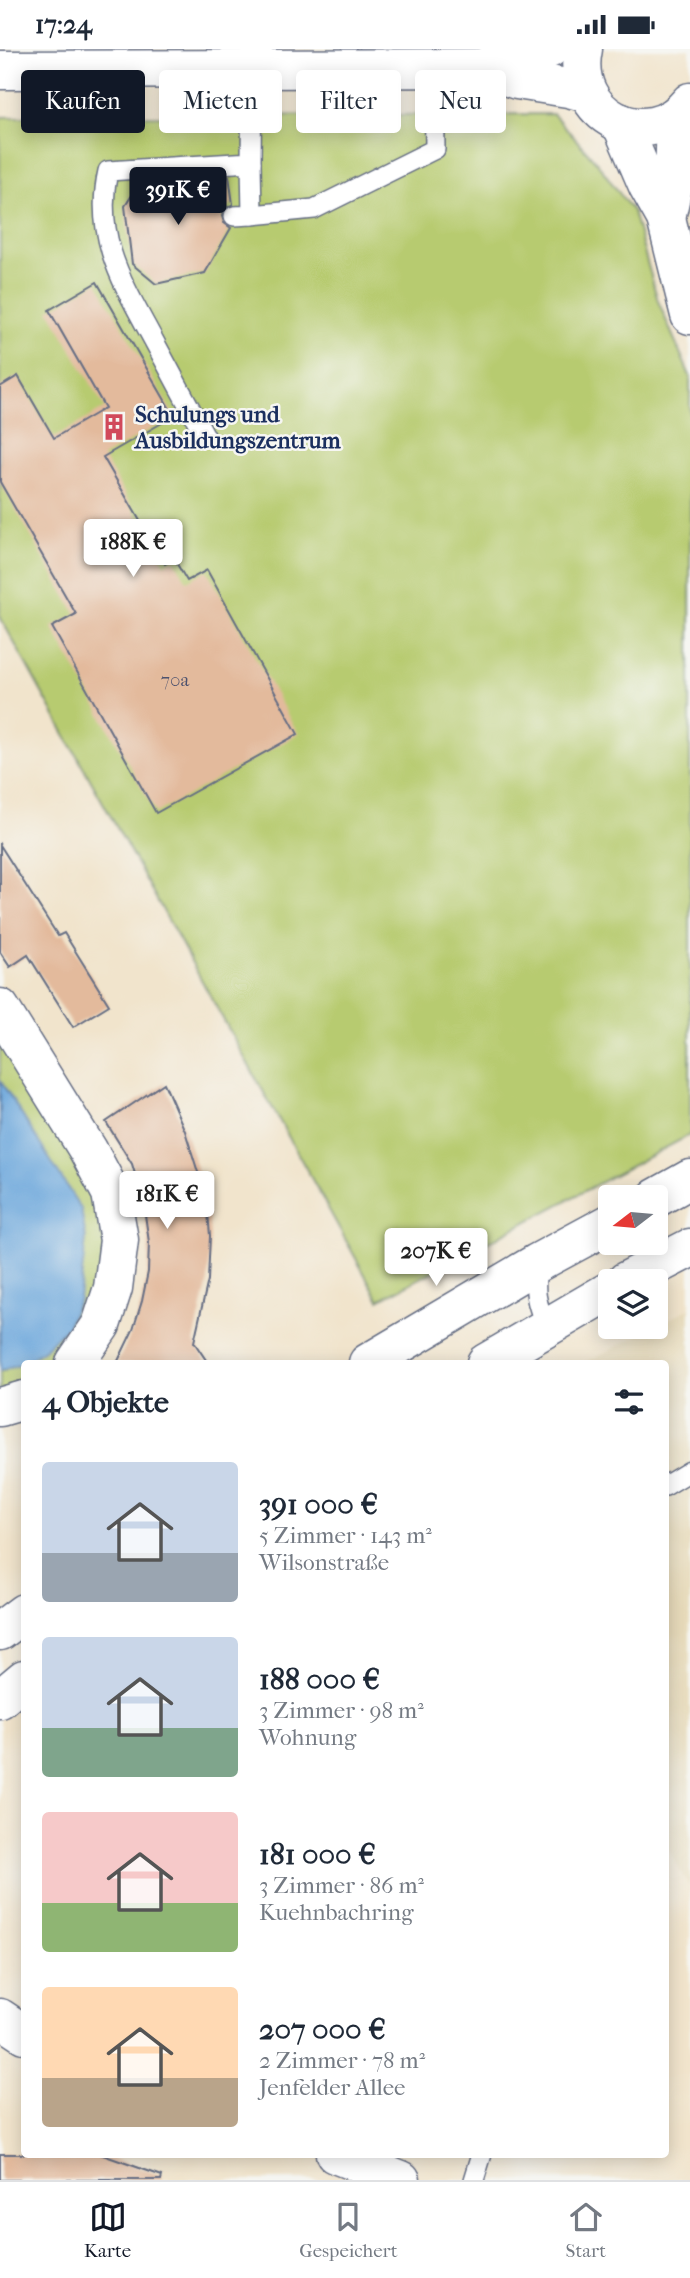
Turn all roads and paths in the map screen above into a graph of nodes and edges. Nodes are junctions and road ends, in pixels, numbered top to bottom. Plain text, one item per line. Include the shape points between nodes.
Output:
1 (549, 49) edge
2 (583, 49) edge
3 (434, 68) junction
4 (483, 68) junction
5 (251, 69) junction
6 (0, 70) edge
7 (587, 93) junction
8 (683, 109) edge
9 (621, 123) junction
10 (251, 162) junction
11 (666, 218) junction
12 (690, 315) edge
13 (205, 436) dead end
14 (0, 1008) edge
15 (690, 1179) edge
16 (668, 1191) edge
17 (598, 1230) edge
18 (690, 1248) edge
19 (537, 1263) junction
20 (649, 1269) edge
21 (598, 1298) edge
22 (547, 1327) junction
23 (77, 1360) edge
24 (373, 1360) edge
25 (491, 1360) edge
26 (21, 1401) edge
27 (0, 1407) edge
28 (690, 1471) edge
29 (669, 1484) edge
30 (21, 1615) edge
31 (0, 1631) edge
32 (21, 1682) edge
33 (0, 1699) edge
34 (0, 2018) edge
35 (21, 2033) edge
36 (0, 2034) edge
37 (21, 2035) edge
38 (345, 2158) edge
39 (481, 2158) edge
40 (401, 2180) edge
41 (474, 2180) edge

1 - 4 street via 516,54
2 - 7 street via 581,71
3 - 4 street
3 - 5 street
3 - 10 lane via 435,149 314,209 243,216
4 - 7 street via 517,80
5 - 6 street
5 - 10 lane
7 - 9 street via 601,112
8 - 9 street via 655,125
8 - 11 street
9 - 11 street
10 - 13 lane via 108,171 103,193 115,268
11 - 12 street
14 - 23 street via 111,1193 119,1240 113,1288 101,1325
15 - 16 street
17 - 19 street
18 - 20 street
19 - 22 lane via 534,1287
19 - 24 street
21 - 22 street
22 - 25 street
26 - 27 street
28 - 29 lane
30 - 31 street
32 - 33 street
34 - 35 street
36 - 37 street
38 - 40 street
39 - 41 lane

